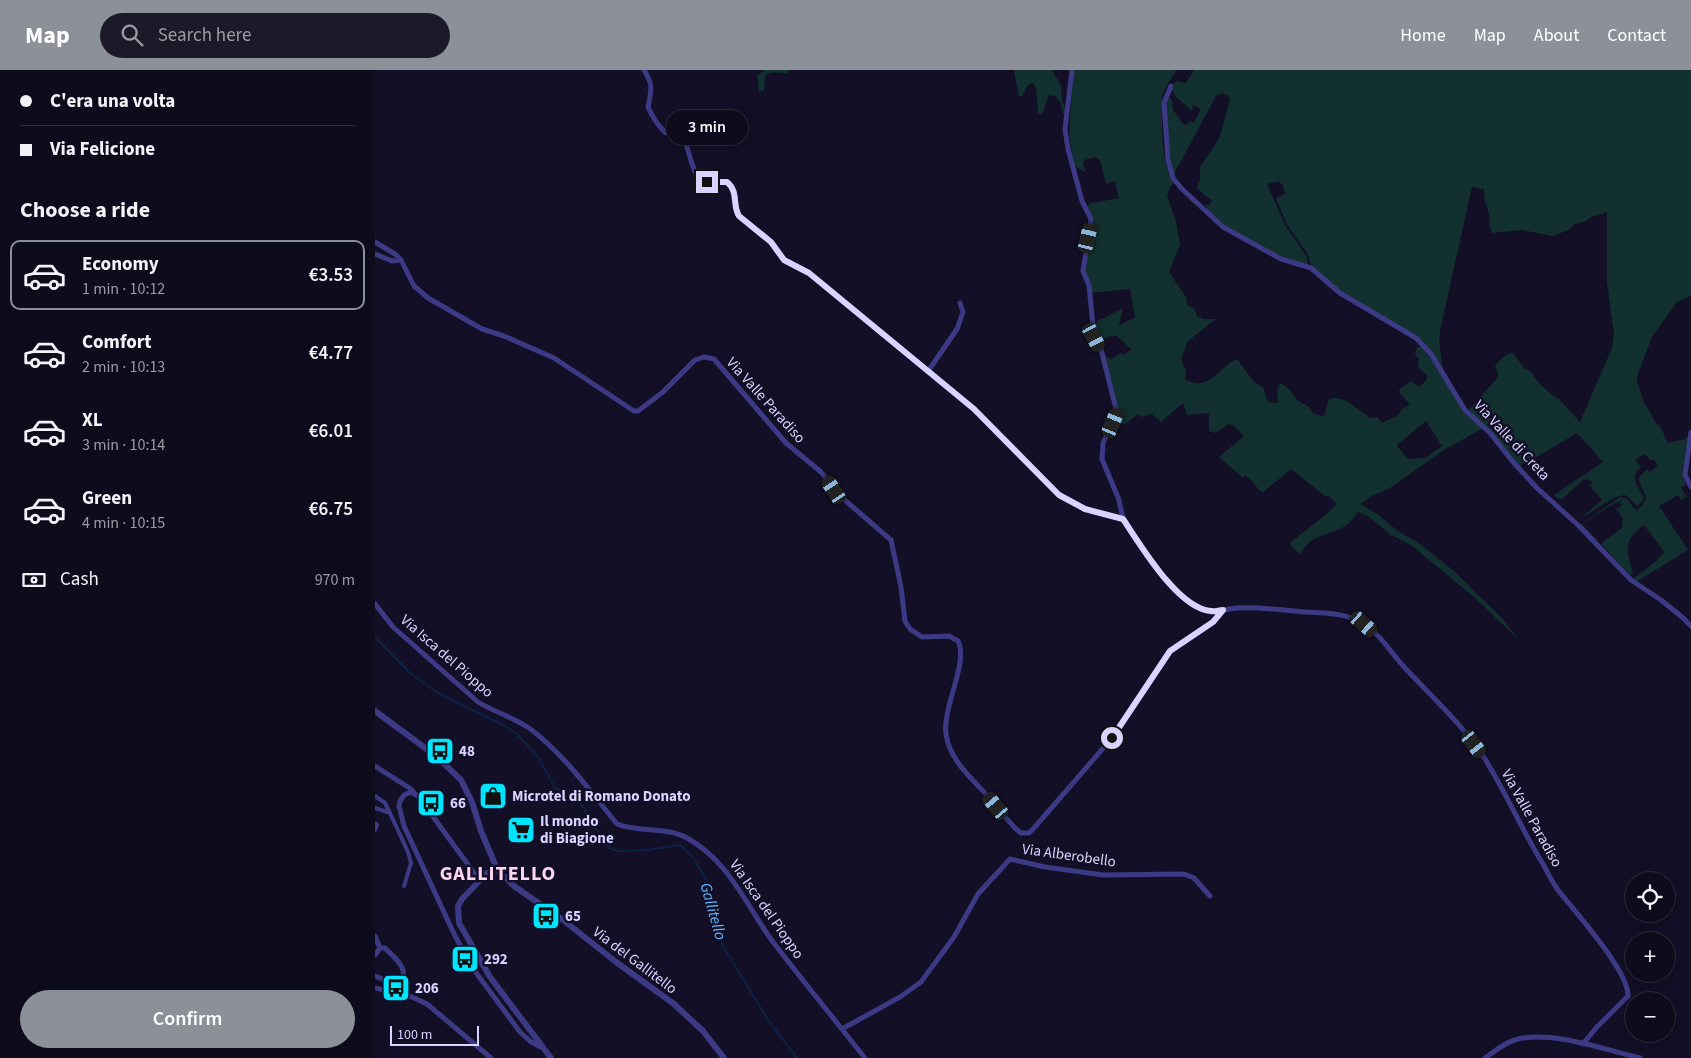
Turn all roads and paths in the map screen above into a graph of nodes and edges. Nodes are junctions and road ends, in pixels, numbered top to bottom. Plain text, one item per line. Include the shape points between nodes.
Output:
1 (644, 70) edge
2 (1072, 70) edge
3 (1171, 86) dead end
4 (375, 242) edge
5 (375, 254) edge
6 (401, 260) junction
7 (960, 302) dead end
8 (929, 370) junction
9 (1691, 432) edge
10 (1691, 487) edge
11 (1123, 519) junction
12 (375, 604) edge
13 (1223, 610) junction
14 (1691, 626) edge
15 (375, 711) edge
16 (375, 766) edge
17 (415, 794) junction
18 (375, 796) edge
19 (375, 808) edge
20 (390, 813) junction
21 (375, 823) edge
22 (375, 830) edge
23 (497, 868) junction
24 (480, 881) junction
25 (404, 886) dead end
26 (1210, 896) dead end
27 (375, 936) edge
28 (380, 948) junction
29 (375, 955) edge
30 (375, 976) edge
31 (401, 986) junction
32 (375, 988) edge
33 (397, 994) junction
34 (842, 1029) junction
35 (1583, 1044) junction
36 (543, 1048) junction
37 (491, 1058) edge
38 (551, 1058) edge
39 (724, 1058) edge
40 (865, 1058) edge
41 (1485, 1058) edge
42 (1640, 1058) edge

1 - 8 street via 651,84 650,111 666,133 681,133 684,137 699,180 727,182 733,187 739,216 771,242 784,260 809,273
2 - 11 street via 1065,129 1082,201 1091,219 1083,272 1089,285 1094,337 1101,349 1117,413 1103,443 1102,459 1119,500
3 - 14 street, Via Valle di Creta via 1164,103 1168,160 1173,178 1182,189 1223,227 1281,259 1311,268 1340,293 1417,338 1431,354 1465,410 1491,434 1537,488 1631,580
4 - 6 street, Via Valle Paradiso
5 - 6 street via 392,261
6 - 13 street, Via Valle Paradiso via 415,286 427,298 476,326 553,358 634,411 663,392 695,360 704,357 714,359 786,443 821,472 839,496 891,540 905,621 910,629 922,637 949,636 958,641 960,661 945,726 949,747 964,770 1021,832 1029,833 1034,828 1112,738 1170,651 1213,622
7 - 8 street via 963,312 957,329
8 - 11 street via 974,409 1059,495 1085,509
9 - 10 street via 1685,476
11 - 13 street via 1159,572 1186,600 1199,608
12 - 34 street, Via Isca del Pioppo via 393,627 477,702 518,721 559,755 617,824 625,828 685,836 703,847 731,877 772,940
13 - 35 street, Via Valle Paradiso via 1238,608 1328,614 1364,624 1464,731 1484,758 1558,890 1613,961 1628,989 1628,996
15 - 23 street, Via del Gallitello via 436,756 461,780
16 - 17 street
17 - 24 street
17 - 36 street via 404,795 399,806 455,936 477,974 520,1032
18 - 20 street via 385,803
19 - 20 street
20 - 25 street via 411,863
21 - 22 street
23 - 24 street
23 - 39 street, Via del Gallitello via 525,894 674,1004 703,1031
24 - 36 street via 458,906 459,924 490,977
26 - 34 street, Via Alberobello via 1193,878 1184,874 1103,875 1010,859 977,894 954,937 921,982
27 - 28 street
28 - 29 street
28 - 31 street via 385,948 404,970
30 - 31 street
31 - 33 street
32 - 33 street
33 - 37 street via 427,1004
34 - 40 street, Via Isca del Pioppo
35 - 41 street via 1552,1036 1525,1037 1507,1043
35 - 42 street
36 - 38 street

